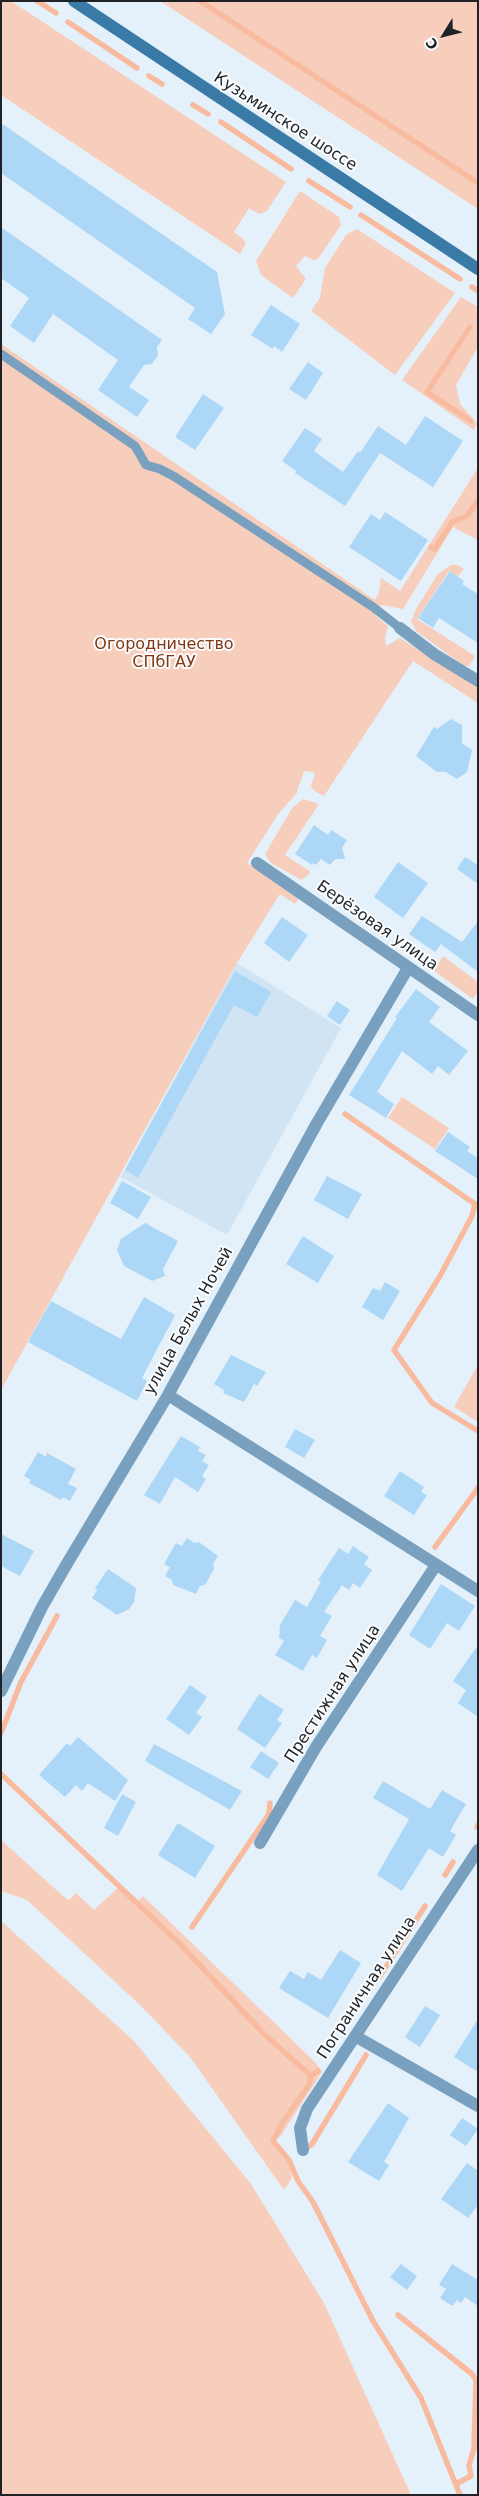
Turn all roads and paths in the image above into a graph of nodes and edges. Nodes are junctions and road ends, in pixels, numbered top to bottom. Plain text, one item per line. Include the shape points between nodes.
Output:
1 (74, 1) edge
2 (478, 269) edge
3 (1, 354) edge
4 (400, 628) joint
5 (478, 681) edge
6 (257, 863) dead end
7 (408, 968) junction
8 (478, 1014) edge
9 (168, 1396) junction
10 (436, 1564) junction
11 (478, 1591) edge
12 (1, 1691) edge
13 (260, 1843) dead end
14 (478, 1850) edge
15 (355, 2036) junction
16 (478, 2106) edge
17 (303, 2150) dead end

1 - 2 main road, Кузьминское шоссе
3 - 4 lane via 135,446 146,465 175,477
4 - 5 street
6 - 7 street, Берёзовая улица
7 - 8 street, Берёзовая улица
7 - 9 street, улица Белых Ночей via 317,1123
9 - 10 street
9 - 12 street, улица Белых Ночей via 65,1566
10 - 11 street
10 - 13 street, Престижная улица via 316,1747
14 - 15 street, Пограничная улица
15 - 16 street
15 - 17 street, Пограничная улица via 307,2109 300,2128

